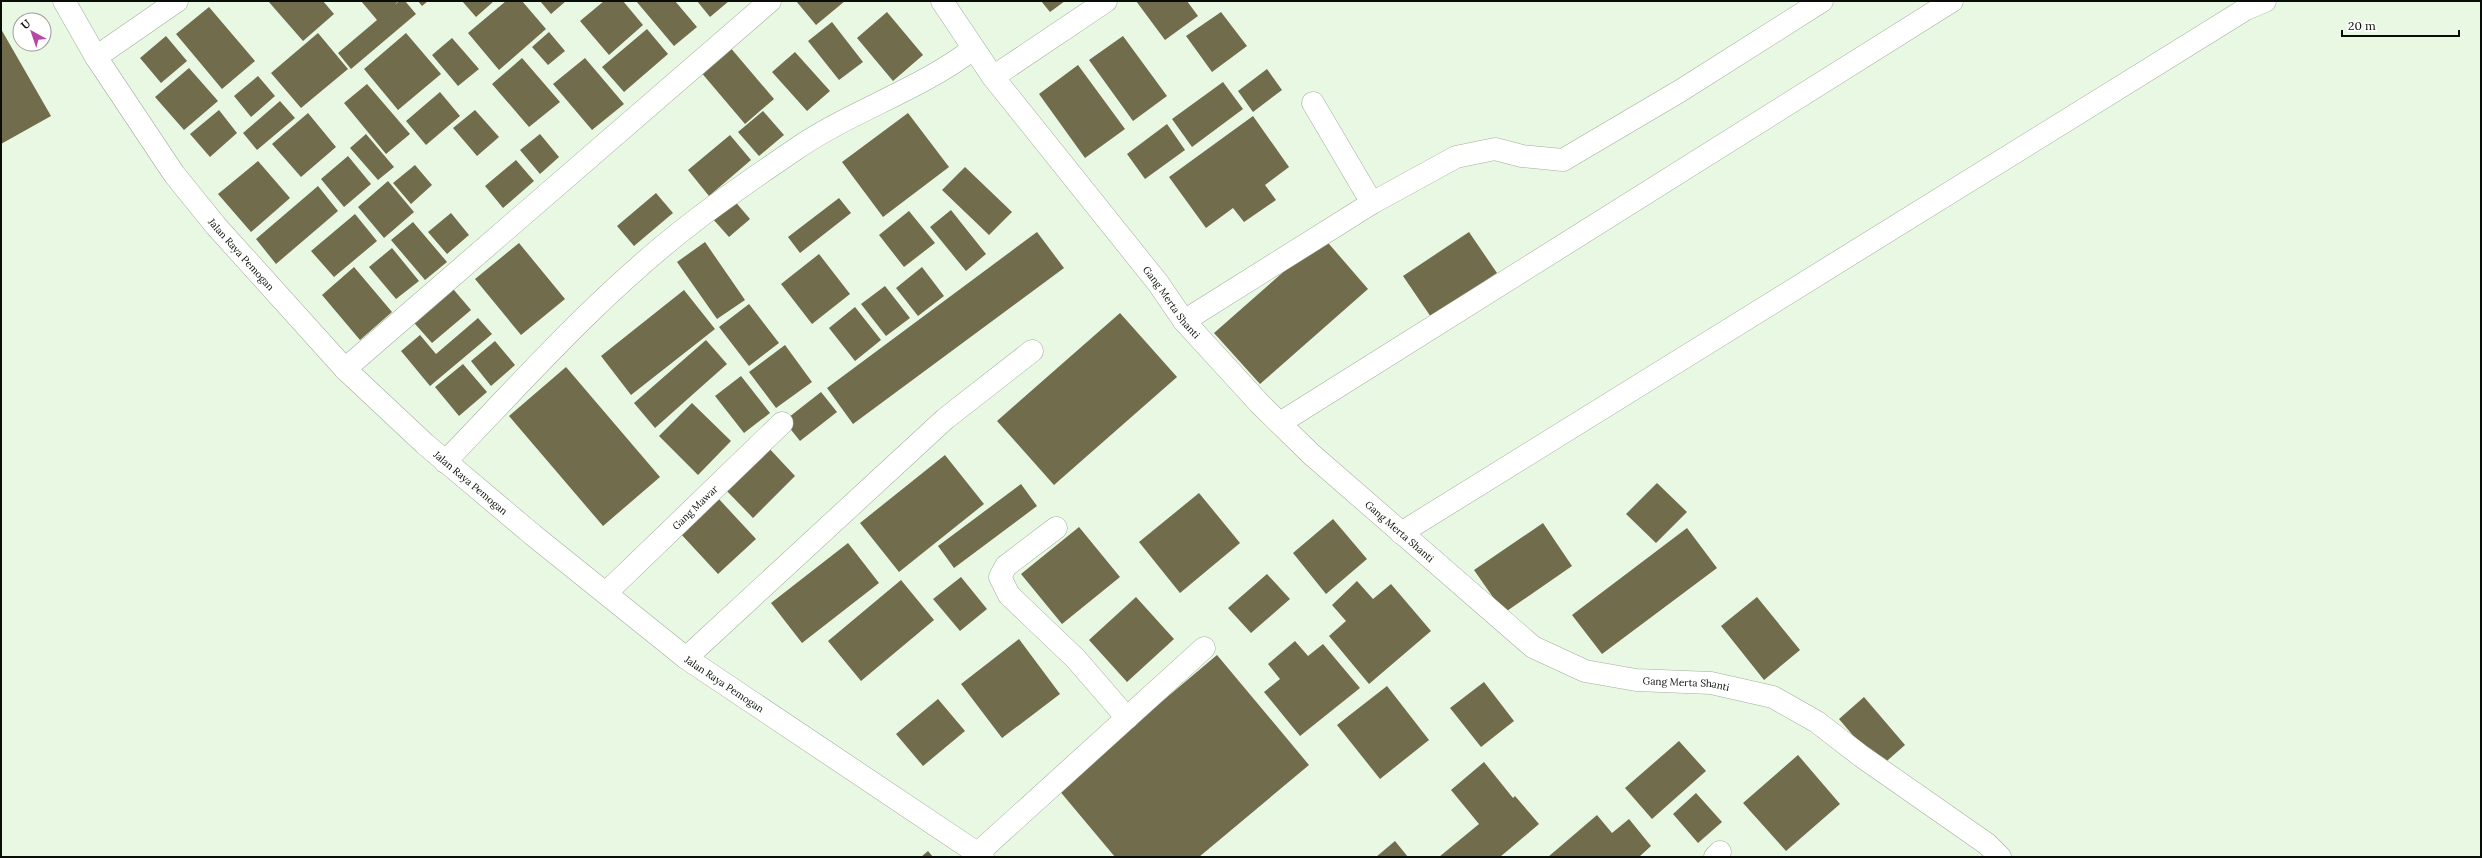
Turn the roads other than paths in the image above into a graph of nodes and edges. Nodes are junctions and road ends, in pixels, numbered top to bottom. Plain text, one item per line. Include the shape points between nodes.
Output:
1 (64, 1) edge
2 (177, 1) edge
3 (770, 1) edge
4 (942, 1) edge
5 (1106, 1) edge
6 (1822, 1) edge
7 (1952, 1) edge
8 (2265, 1) edge
9 (969, 52) junction
10 (96, 57) junction
11 (993, 76) junction
12 (1312, 103) dead end
13 (1372, 203) junction
14 (1184, 321) junction
15 (1032, 351) dead end
16 (345, 369) junction
17 (782, 423) dead end
18 (1280, 423) junction
19 (445, 462) junction
20 (1056, 528) dead end
21 (1401, 533) junction
22 (607, 592) junction
23 (1204, 648) dead end
24 (686, 658) junction
25 (1127, 718) junction
26 (980, 855) edge
27 (2000, 857) edge

1 - 10 street, Jalan Raya Pemogan
2 - 10 street
3 - 16 street
4 - 9 street, Gang Merta Shanti
5 - 11 street
6 - 13 street via 1680,91 1563,160 1522,156 1495,149 1456,157
7 - 18 street
8 - 21 street via 2246,10
9 - 11 street, Gang Merta Shanti
9 - 19 street via 933,76 795,149 688,226 620,284 540,362
10 - 16 street, Jalan Raya Pemogan via 174,174 216,226
11 - 14 street, Gang Merta Shanti via 1158,283
12 - 13 street
13 - 14 street
14 - 18 street, Gang Merta Shanti
15 - 24 street via 945,419
16 - 19 street, Jalan Raya Pemogan
17 - 22 street, Gang Mawar
18 - 21 street, Gang Merta Shanti via 1311,454
19 - 22 street, Jalan Raya Pemogan
20 - 25 street via 1006,566 1000,578 1009,595 1076,659
21 - 27 street, Gang Merta Shanti via 1533,647 1585,671 1636,680 1711,684 1773,697 1817,722 1987,844
22 - 24 street, Jalan Raya Pemogan
23 - 25 street
24 - 26 street, Jalan Raya Pemogan
25 - 26 street

